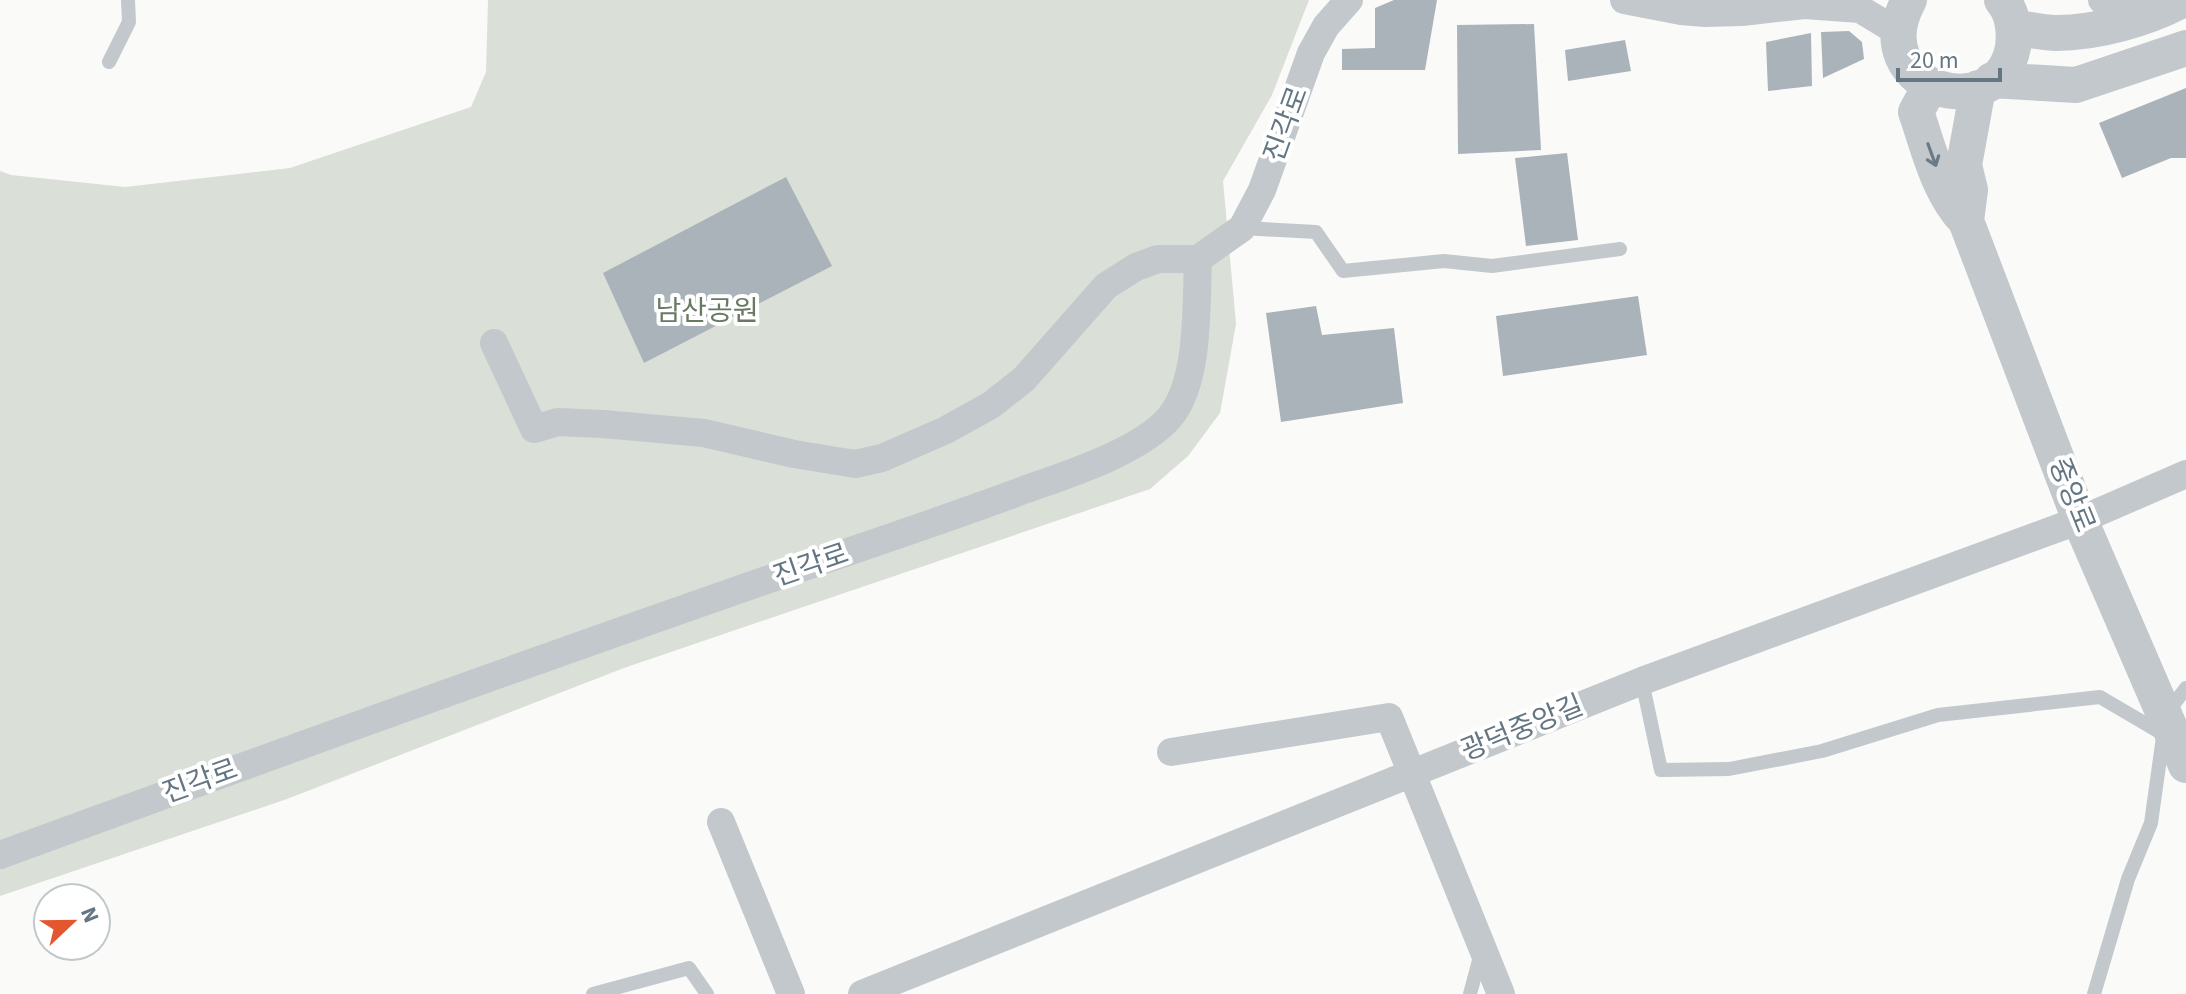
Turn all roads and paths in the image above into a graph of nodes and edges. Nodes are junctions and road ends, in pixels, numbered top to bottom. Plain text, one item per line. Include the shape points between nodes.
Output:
1 (128, 0) edge
2 (1349, 0) edge
3 (1624, 0) edge
4 (2102, 0) edge
5 (2134, 0) edge
6 (2182, 0) edge
7 (1900, 12) edge
8 (2008, 13) edge
9 (2186, 48) edge
10 (109, 62) dead end
11 (1985, 84) junction
12 (1930, 86) junction
13 (1966, 221) junction
14 (1242, 228) junction
15 (1620, 249) dead end
16 (1198, 259) junction
17 (494, 343) dead end
18 (2186, 474) edge
19 (2080, 520) junction
20 (1642, 681) junction
21 (2171, 713) edge
22 (1171, 752) dead end
23 (2186, 765) edge
24 (1411, 772) junction
25 (721, 822) dead end
26 (0, 855) edge
27 (1482, 949) junction
28 (593, 994) edge
29 (707, 994) edge
30 (791, 994) edge
31 (862, 994) edge
32 (1470, 994) edge
33 (1501, 994) edge
34 (2094, 994) edge

1 - 10 lane via 129,22
2 - 14 street, 진각로 via 1311,53 1262,190
3 - 7 street via 1705,13 1805,5
4 - 5 street
6 - 8 street via 2153,15 2056,33
7 - 12 street via 1900,49 1906,64
8 - 11 street via 2012,53
9 - 11 street via 2076,85
11 - 12 street via 1962,92
11 - 13 street, 중앙로 via 1964,165 1970,190
12 -> 13 street, 중앙로 via 1916,112 1944,189
13 - 19 street, 중앙로
14 - 15 lane via 1316,232 1343,271 1444,261 1492,266
14 - 16 street, 진각로
16 - 17 street via 1158,259 1136,267 1106,286 1024,379 991,405 914,446 855,464 704,433 558,422 534,429
16 - 26 street, 진각로 via 1195,330 1182,397 1169,419 1112,456
18 - 19 street, 광덕중앙길
19 - 20 street, 광덕중앙길
19 - 21 street, 중앙로
20 - 21 lane via 1661,770 1729,769 1822,751 1938,715 2100,697
20 - 24 street, 광덕중앙길
21 - 23 street, 중앙로
21 - 34 lane via 2151,823 2128,879
22 - 24 street via 1389,717
24 - 27 street
24 - 31 street, 광덕중앙길
25 - 30 street
27 - 32 lane
27 - 33 street
28 - 29 lane via 689,968

